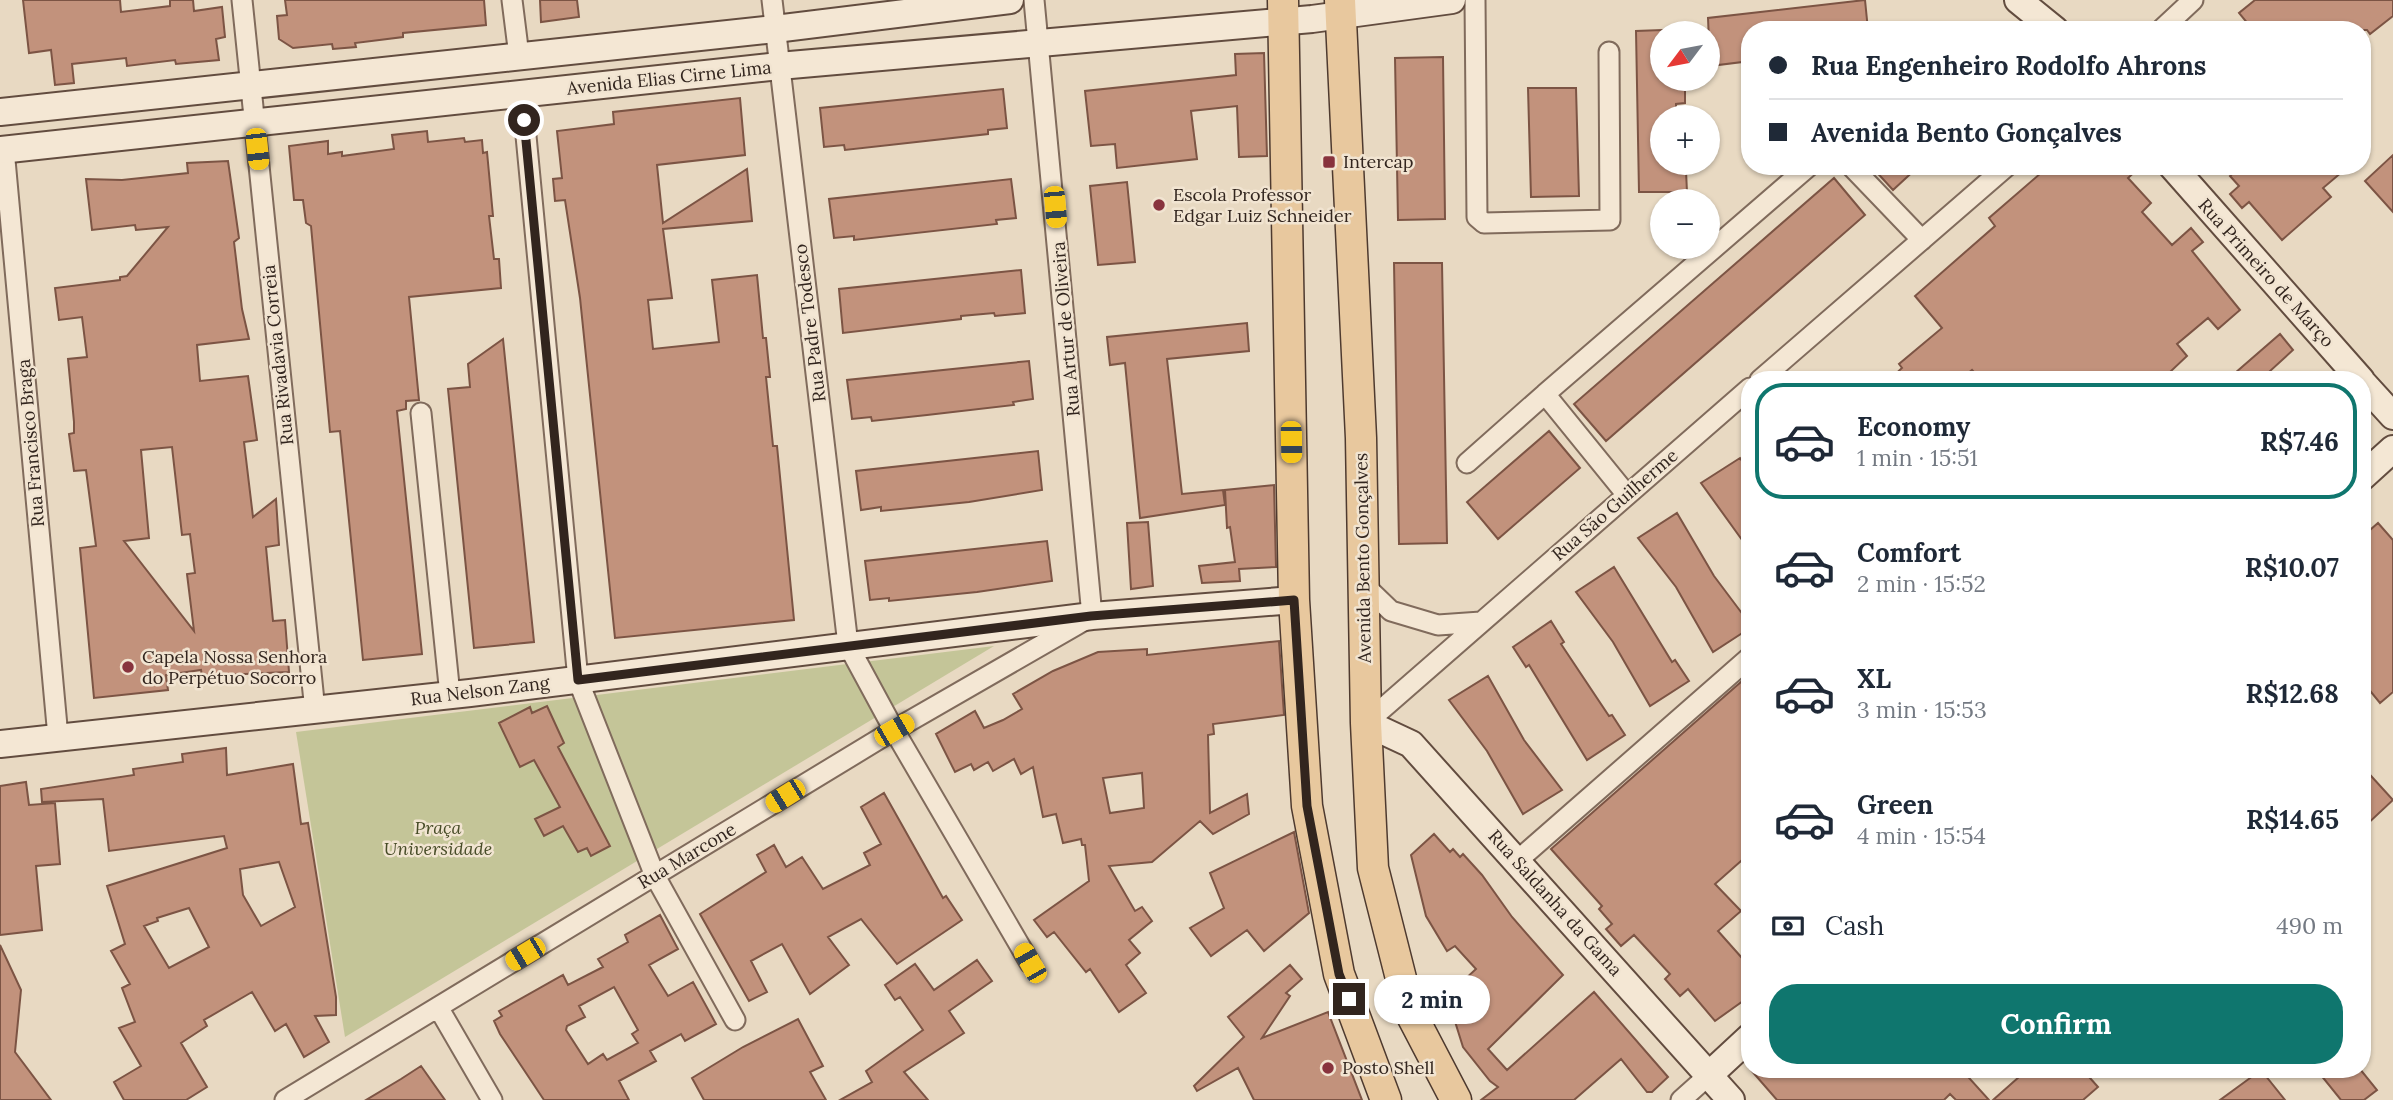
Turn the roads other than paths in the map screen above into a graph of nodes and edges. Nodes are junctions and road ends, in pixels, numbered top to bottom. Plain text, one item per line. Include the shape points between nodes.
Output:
1 (242, 0) edge
2 (512, 0) edge
3 (772, 0) edge
4 (1010, 0) edge
5 (1034, 0) edge
6 (1452, 0) edge
7 (1475, 0) edge
8 (2018, 0) edge
9 (2193, 0) edge
10 (1340, 8) edge
11 (1283, 10) edge
12 (2044, 21) edge
13 (2171, 21) edge
14 (775, 29) junction
15 (1040, 43) junction
16 (1609, 52) dead end
17 (519, 57) junction
18 (779, 66) junction
19 (250, 85) junction
20 (522, 94) junction
21 (0, 105) edge
22 (0, 111) edge
23 (254, 122) junction
24 (2, 149) edge
25 (1799, 175) edge
26 (1860, 175) edge
27 (1997, 175) edge
28 (2180, 175) edge
29 (1922, 240) junction
30 (1770, 371) edge
31 (2353, 371) edge
32 (2371, 391) edge
33 (1545, 394) junction
34 (1741, 396) edge
35 (421, 413) dead end
36 (2393, 416) edge
37 (2393, 449) edge
38 (1467, 463) dead end
39 (2371, 469) edge
40 (1627, 495) junction
41 (1363, 584) junction
42 (1294, 600) junction
43 (1091, 616) junction
44 (1481, 622) junction
45 (848, 645) junction
46 (1741, 665) edge
47 (578, 680) junction
48 (450, 695) junction
49 (315, 711) junction
50 (1366, 723) junction
51 (894, 730) junction
52 (58, 737) junction
53 (0, 744) edge
54 (1517, 861) junction
55 (655, 876) junction
56 (1030, 963) dead end
57 (438, 1007) junction
58 (735, 1020) dead end
59 (1741, 1045) edge
60 (1709, 1075) junction
61 (285, 1100) edge
62 (492, 1100) edge
63 (1386, 1100) edge
64 (1456, 1100) edge
65 (1681, 1100) edge
66 (1731, 1100) edge

1 - 19 street, Rua Rivadavia Correia
2 - 17 street
3 - 14 street, Rua Padre Todesco
4 - 14 street
5 - 15 street, Rua Artur de Oliveira
6 - 10 street
7 - 16 street via 1477,216 1484,223 1610,220
8 - 12 street
9 - 13 street
10 - 11 street, Avenida Elias Cirne Lima
10 - 41 main road, Avenida Bento Gonçalves via 1361,438
11 - 15 street, Avenida Elias Cirne Lima
11 - 42 main road
14 - 17 street
14 - 18 street, Rua Padre Todesco
15 - 18 street, Avenida Elias Cirne Lima
15 - 43 street, Rua Artur de Oliveira
17 - 19 street
18 - 20 street, Avenida Elias Cirne Lima
18 - 45 street, Rua Padre Todesco
19 - 22 street
19 - 23 street, Rua Rivadavia Correia
20 - 23 street, Avenida Elias Cirne Lima
20 - 47 street
21 - 22 street
23 - 24 street, Avenida Elias Cirne Lima
23 - 49 street, Rua Rivadavia Correia
24 - 52 street, Rua Francisco Braga
25 - 33 street
26 - 29 street
27 - 29 street
28 - 31 street, Rua Primeiro de Março
29 - 30 street
32 - 36 street, Rua Primeiro de Março
33 - 38 street
33 - 40 street
34 - 40 street, Rua São Guilherme
35 - 48 street
37 - 39 street
40 - 44 street, Rua São Guilherme
41 - 44 street via 1391,611 1438,625
41 - 50 main road, Avenida Bento Gonçalves
42 - 43 street, Rua Nelson Zang
42 - 63 main road via 1307,806 1339,974
43 - 45 street, Rua Nelson Zang
43 - 51 street, Rua Marcone
44 - 50 street, Rua São Guilherme
45 - 47 street, Rua Nelson Zang
45 - 51 street
46 - 54 street
47 - 48 street, Rua Nelson Zang
47 - 55 street
48 - 49 street, Rua Nelson Zang
49 - 52 street, Rua Nelson Zang
50 - 54 street, Rua Saldanha da Gama via 1411,744
50 - 64 main road, Avenida Bento Gonçalves via 1373,868 1409,1010
51 - 55 street, Rua Marcone
51 - 56 street
52 - 53 street, Rua Nelson Zang
54 - 60 street, Rua Saldanha da Gama
55 - 57 street, Rua Marcone
55 - 58 street
57 - 61 street, Rua Marcone
57 - 62 street
59 - 60 street
60 - 65 street
60 - 66 street, Rua Saldanha da Gama

